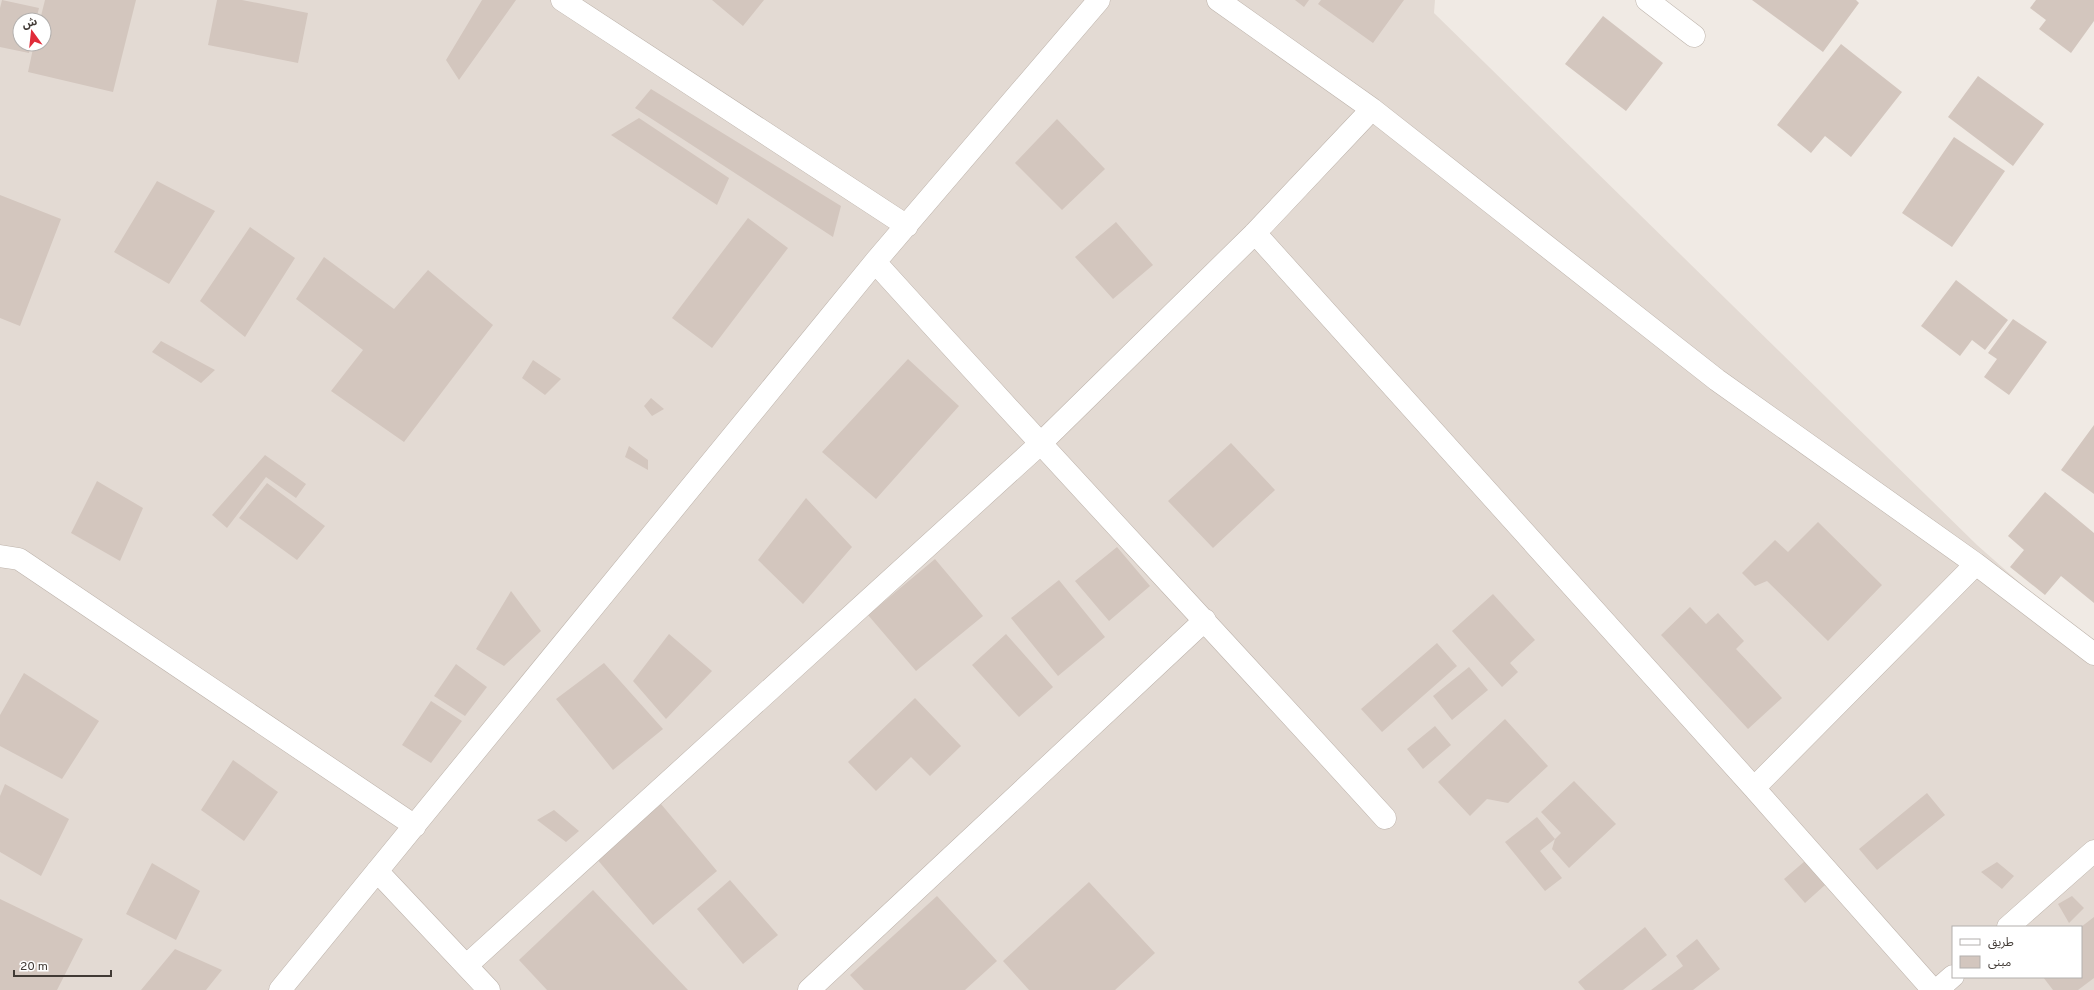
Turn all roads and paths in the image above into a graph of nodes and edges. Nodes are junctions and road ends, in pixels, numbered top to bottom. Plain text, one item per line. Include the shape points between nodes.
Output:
1 (562, 0) edge
2 (1099, 0) edge
3 (1218, 0) edge
4 (1647, 0) edge
5 (1694, 36) dead end
6 (1372, 109) junction
7 (907, 226) junction
8 (1256, 233) junction
9 (875, 262) junction
10 (1040, 444) junction
11 (0, 556) edge
12 (1976, 564) junction
13 (1205, 620) junction
14 (2094, 654) edge
15 (1754, 788) junction
16 (1385, 818) dead end
17 (415, 826) junction
18 (2094, 851) edge
19 (377, 871) junction
20 (2009, 926) edge
21 (467, 965) junction
22 (1952, 977) edge
23 (280, 990) edge
24 (489, 990) edge
25 (809, 990) edge
26 (1933, 990) edge
27 (1937, 990) edge

1 - 7 street
2 - 7 street
3 - 6 street
4 - 5 street
6 - 8 street
6 - 12 street via 1717,380
7 - 9 street
8 - 10 street
8 - 15 street
9 - 10 street
9 - 17 street
10 - 13 street
10 - 21 street
11 - 17 street via 19,559
12 - 14 street
12 - 15 street
13 - 16 street
13 - 25 street
15 - 26 street
17 - 19 street
18 - 20 street
19 - 21 street
19 - 23 street
21 - 24 street
22 - 27 street

